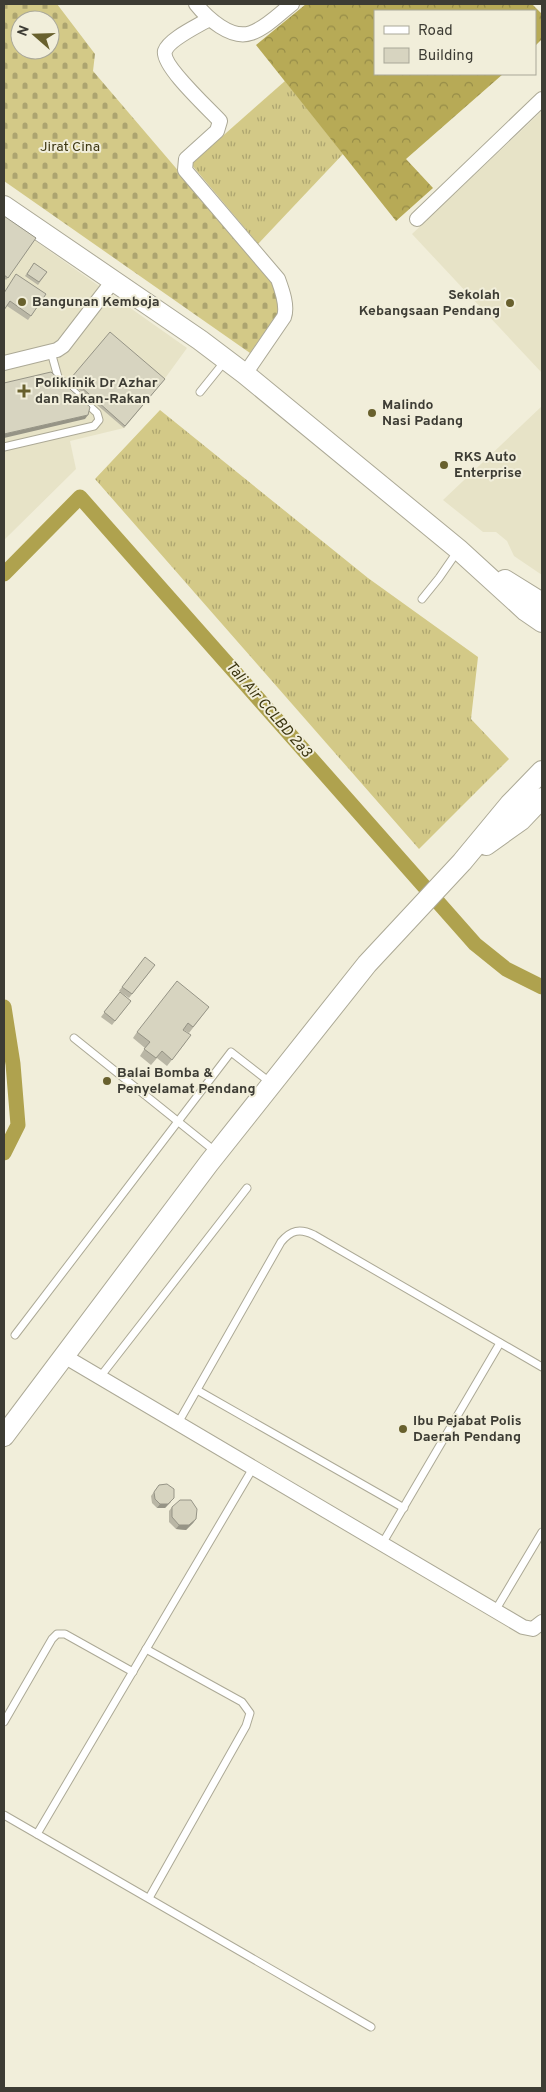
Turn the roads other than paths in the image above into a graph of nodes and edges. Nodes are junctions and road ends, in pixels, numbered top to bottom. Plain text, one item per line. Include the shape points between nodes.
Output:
1 (196, 4) edge
2 (292, 4) edge
3 (209, 19) junction
4 (542, 99) edge
5 (4, 206) edge
6 (417, 218) dead end
7 (113, 280) junction
8 (51, 352) junction
9 (226, 359) junction
10 (4, 363) edge
11 (245, 374) junction
12 (200, 392) dead end
13 (4, 447) edge
14 (458, 549) junction
15 (475, 563) junction
16 (422, 599) dead end
17 (542, 603) edge
18 (542, 622) edge
19 (542, 771) edge
20 (542, 798) edge
21 (456, 868) junction
22 (74, 1038) dead end
23 (271, 1084) junction
24 (179, 1122) junction
25 (217, 1152) junction
26 (247, 1188) dead end
27 (15, 1335) dead end
28 (500, 1343) junction
29 (64, 1356) junction
30 (542, 1367) edge
31 (100, 1377) junction
32 (197, 1390) junction
33 (178, 1423) junction
34 (4, 1436) edge
35 (253, 1468) junction
36 (404, 1508) junction
37 (542, 1532) edge
38 (382, 1544) junction
39 (495, 1611) junction
40 (542, 1622) edge
41 (146, 1649) junction
42 (133, 1672) junction
43 (4, 1722) edge
44 (4, 1814) edge
45 (37, 1834) junction
46 (149, 1898) junction
47 (371, 2027) dead end

1 - 3 street
2 - 3 street via 261,29 249,34 235,34
3 - 11 street via 172,42 165,58 220,121 218,131 186,159 185,170 281,286 286,310 284,317
4 - 6 street
5 - 7 main road
7 - 8 street via 63,346
7 - 9 main road
8 - 10 street
8 - 13 lane via 58,378 97,413 99,420 94,426
9 - 11 main road
9 - 12 lane
11 - 14 main road
14 - 15 main road
14 - 16 lane
15 - 17 main road
15 - 18 main road
19 - 21 main road
20 - 21 main road via 521,820
21 - 23 main road via 366,964
22 - 24 lane
23 - 24 lane via 231,1052
23 - 25 main road
24 - 25 lane
24 - 27 lane
25 - 29 main road
26 - 31 lane
28 - 30 lane
28 - 32 lane via 314,1235 298,1230 281,1242
28 - 36 lane
29 - 31 street
29 - 34 main road
31 - 33 street
32 - 33 lane
32 - 36 lane
33 - 35 street
35 - 38 street
35 - 41 lane
36 - 38 lane
37 - 39 lane
38 - 39 street
39 - 40 street via 528,1629 538,1627
41 - 42 lane
41 - 46 lane via 242,1702 250,1713 246,1726
42 - 43 lane via 65,1634 57,1634
42 - 45 lane
44 - 45 lane
45 - 46 lane
46 - 47 lane

